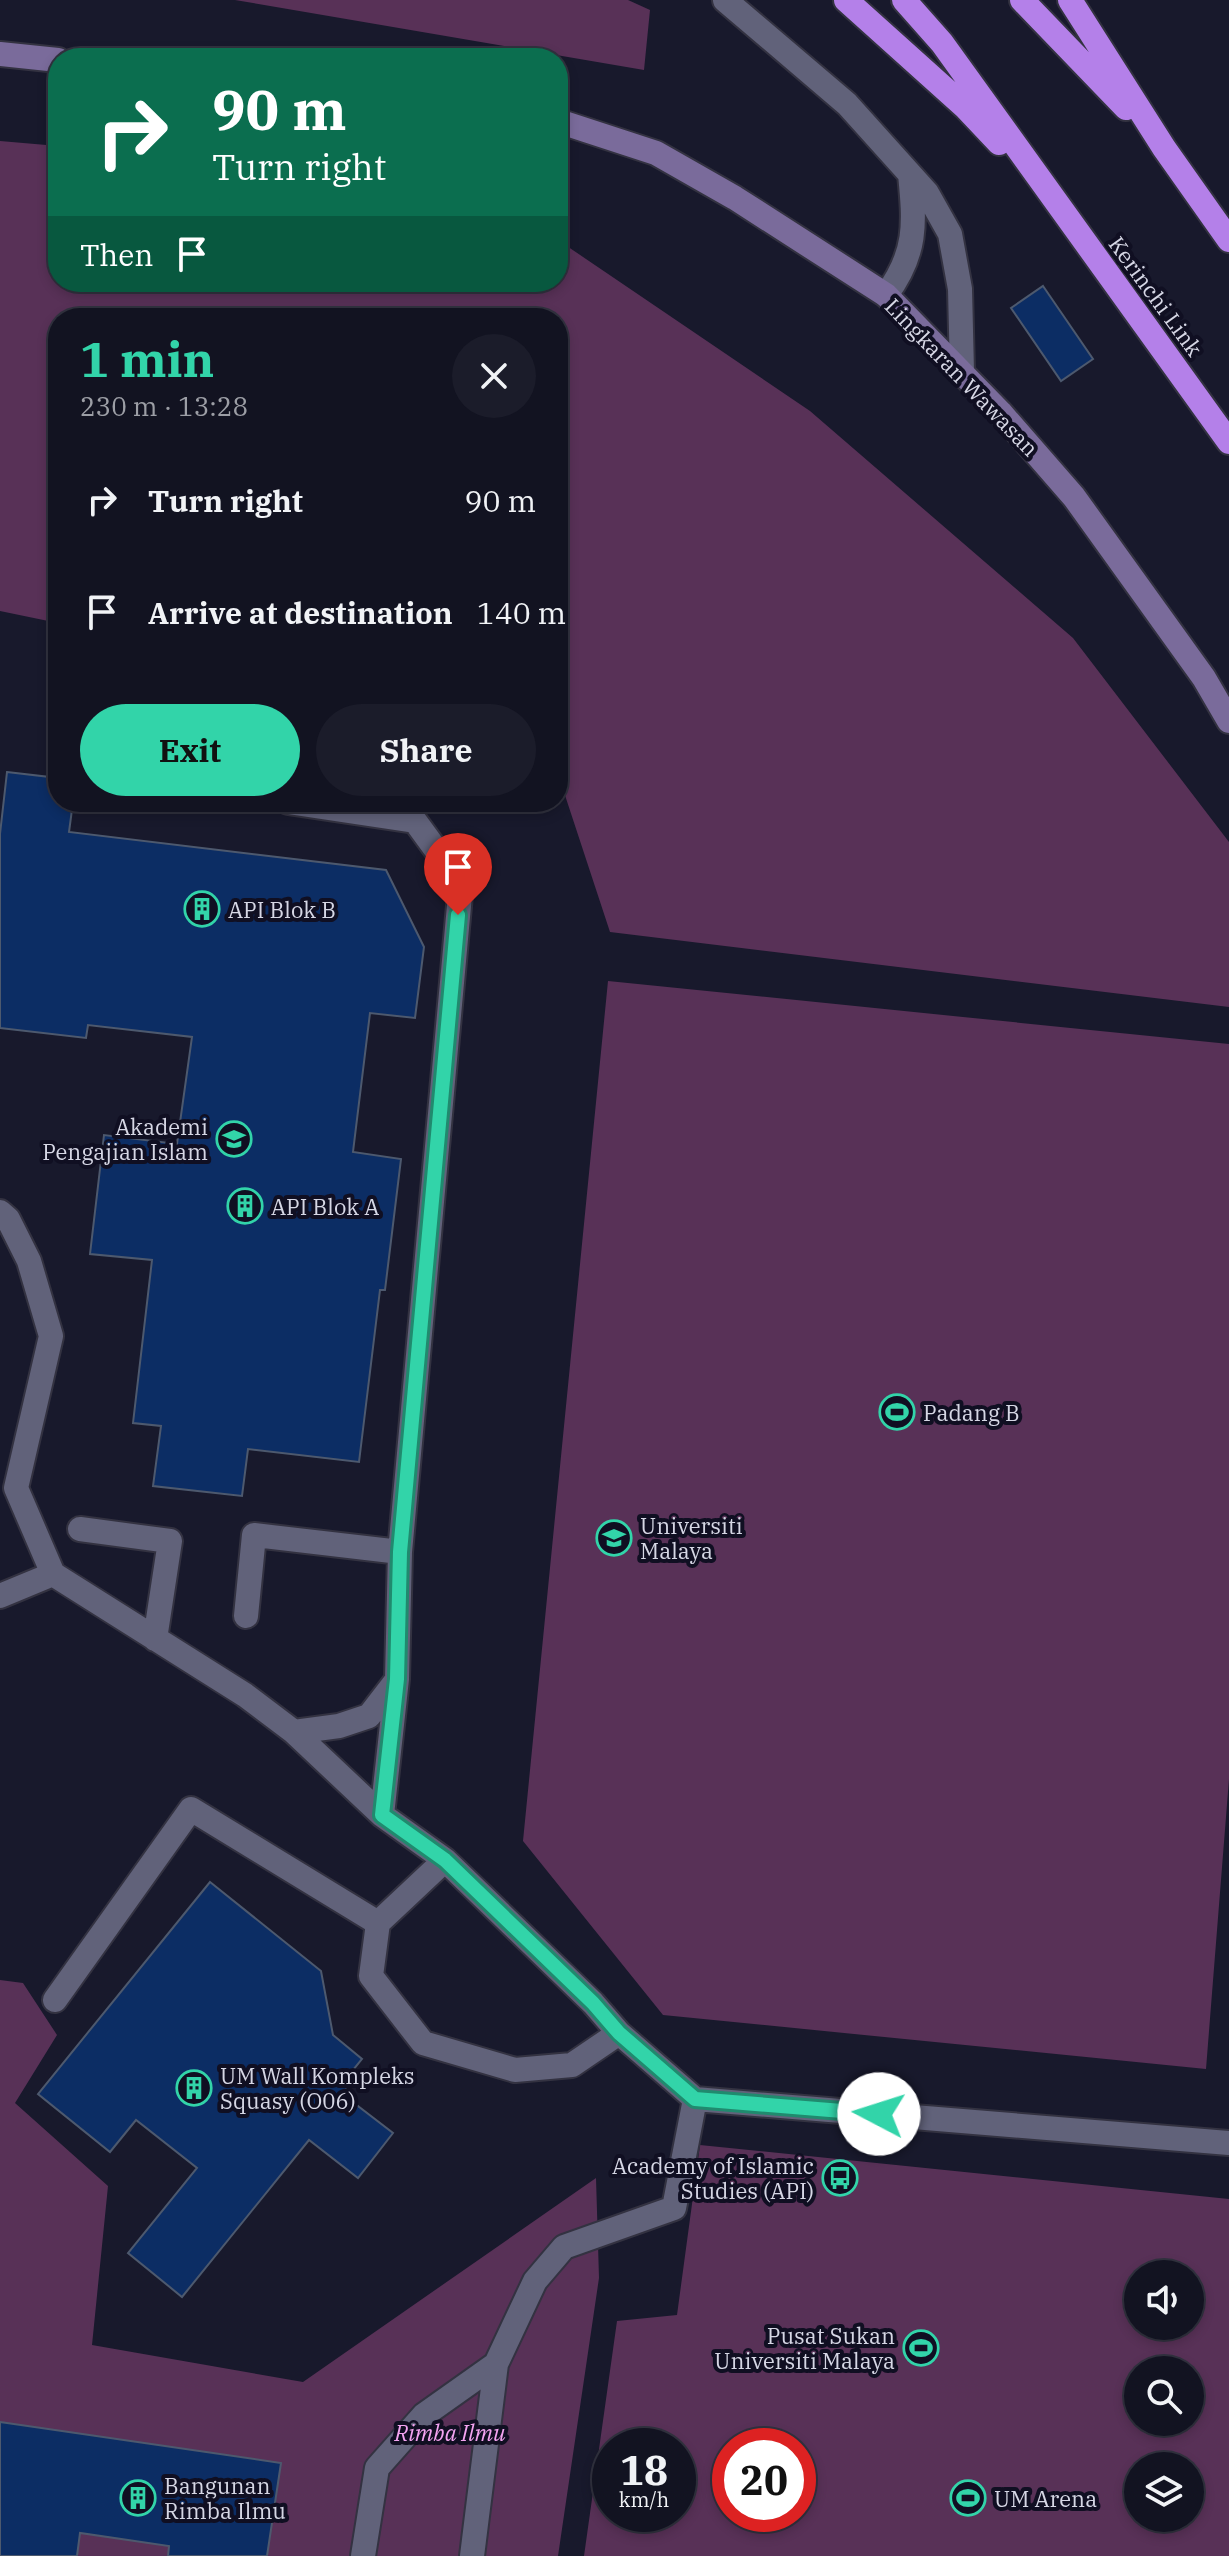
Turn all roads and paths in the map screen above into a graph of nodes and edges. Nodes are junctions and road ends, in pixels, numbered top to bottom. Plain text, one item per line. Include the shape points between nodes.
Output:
1 (725, 0) edge
2 (846, 0) edge
3 (904, 0) edge
4 (1022, 0) edge
5 (1070, 0) edge
6 (0, 54) edge
7 (48, 59) edge
8 (568, 124) edge
9 (1164, 148) junction
10 (910, 174) junction
11 (1068, 218) junction
12 (1229, 240) edge
13 (886, 295) junction
14 (962, 372) junction
15 (1229, 442) edge
16 (1229, 721) edge
17 (355, 812) edge
18 (0, 1212) edge
19 (8, 1492) edge
20 (80, 1529) dead end
21 (400, 1552) junction
22 (53, 1574) junction
23 (0, 1596) edge
24 (246, 1616) dead end
25 (155, 1639) junction
26 (397, 1679) junction
27 (294, 1732) junction
28 (382, 1815) junction
29 (445, 1860) junction
30 (378, 1923) junction
31 (55, 2000) dead end
32 (619, 2033) junction
33 (695, 2099) junction
34 (1229, 2143) edge
35 (496, 2364) junction
36 (363, 2556) edge
37 (472, 2556) edge

1 - 10 street via 847,104
2 - 11 highway via 965,107
3 - 11 highway via 942,43
4 - 9 highway
5 - 9 highway
6 - 7 street
8 - 13 street, Lingkaran Wawasan via 656,153
9 - 12 highway
10 - 13 street via 913,237 900,276
10 - 14 street via 950,234 960,289
11 - 15 highway, Kerinchi Link
13 - 14 street, Lingkaran Wawasan
14 - 16 street, Lingkaran Wawasan via 1074,497
17 - 21 street via 415,821 461,884
18 - 19 street via 29,1261 51,1336
19 - 22 street
20 - 25 street via 170,1541
21 - 24 street via 254,1535
21 - 26 street
22 - 23 street
22 - 25 street
25 - 27 street
26 - 27 street via 369,1716
26 - 28 street
27 - 28 street
28 - 29 street
29 - 30 street
29 - 32 street
30 - 31 street via 191,1809
30 - 32 street via 371,1976 423,2043 515,2070 572,2065
32 - 33 street
33 - 34 street
33 - 35 street via 674,2208 564,2247 535,2281
35 - 36 street via 424,2415 377,2468
35 - 37 street

